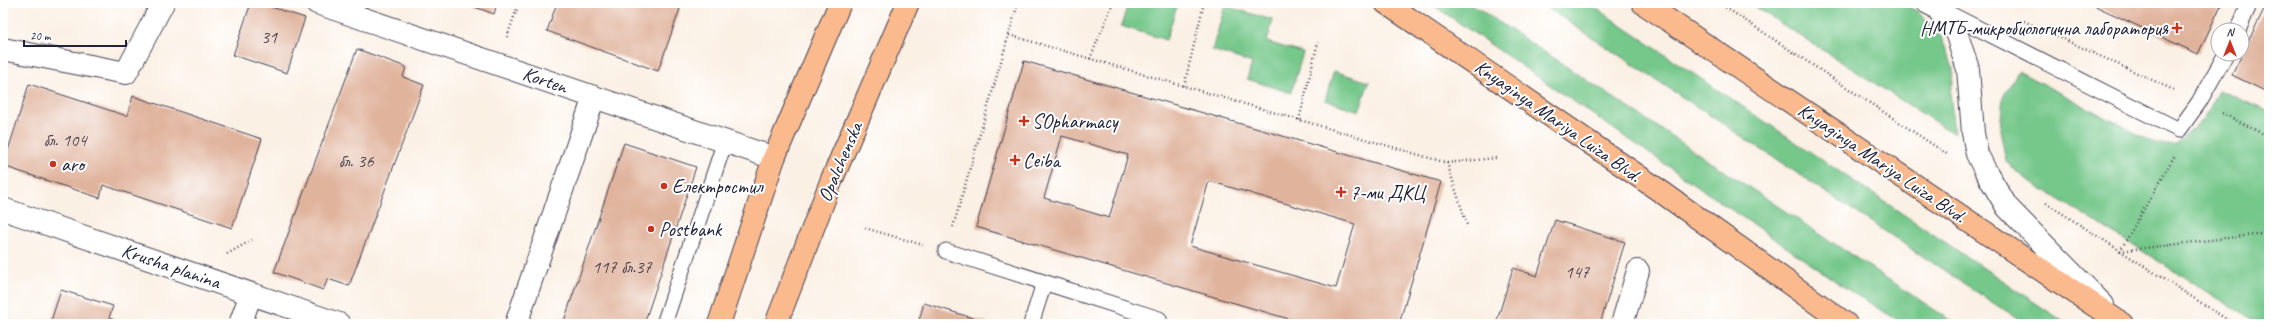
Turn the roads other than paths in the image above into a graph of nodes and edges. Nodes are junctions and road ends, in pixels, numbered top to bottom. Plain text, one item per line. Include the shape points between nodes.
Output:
1 (163, 3) edge
2 (317, 3) edge
3 (840, 3) edge
4 (908, 3) edge
5 (1386, 3) edge
6 (1643, 3) edge
7 (2250, 3) edge
8 (1932, 5) edge
9 (2242, 22) edge
10 (3, 49) edge
11 (2222, 62) edge
12 (594, 97) junction
13 (725, 141) junction
14 (774, 158) junction
15 (3, 209) edge
16 (946, 251) road end
17 (1638, 271) dead end
18 (1044, 282) junction
19 (251, 294) junction
20 (1160, 319) dead end
21 (240, 324) edge
22 (339, 324) edge
23 (516, 324) edge
24 (664, 324) edge
25 (719, 324) edge
26 (776, 324) edge
27 (1031, 324) edge
28 (1622, 324) edge
29 (1846, 324) edge
30 (2121, 324) edge

1 - 10 street via 126,73
2 - 12 street, Korten
3 - 14 main road
4 - 26 main road, Opalchenska via 832,179
5 - 29 main road, Knyaginya Mariya Luiza Blvd. via 1663,193
6 - 30 main road, Knyaginya Mariya Luiza Blvd.
7 - 9 lane
8 - 11 lane via 2179,130 2199,102
8 - 30 street, Knyaginya Mariya Luiza Blvd. via 1956,32 1968,69 1973,133 1985,170 2007,207
12 - 13 street, Korten
12 - 23 street
13 - 14 street, Korten
13 - 24 lane
14 - 25 main road
15 - 19 street, Krusha planina
16 - 18 lane
17 - 28 street
18 - 20 lane
18 - 27 lane
19 - 21 street
19 - 22 street, Krusha planina

